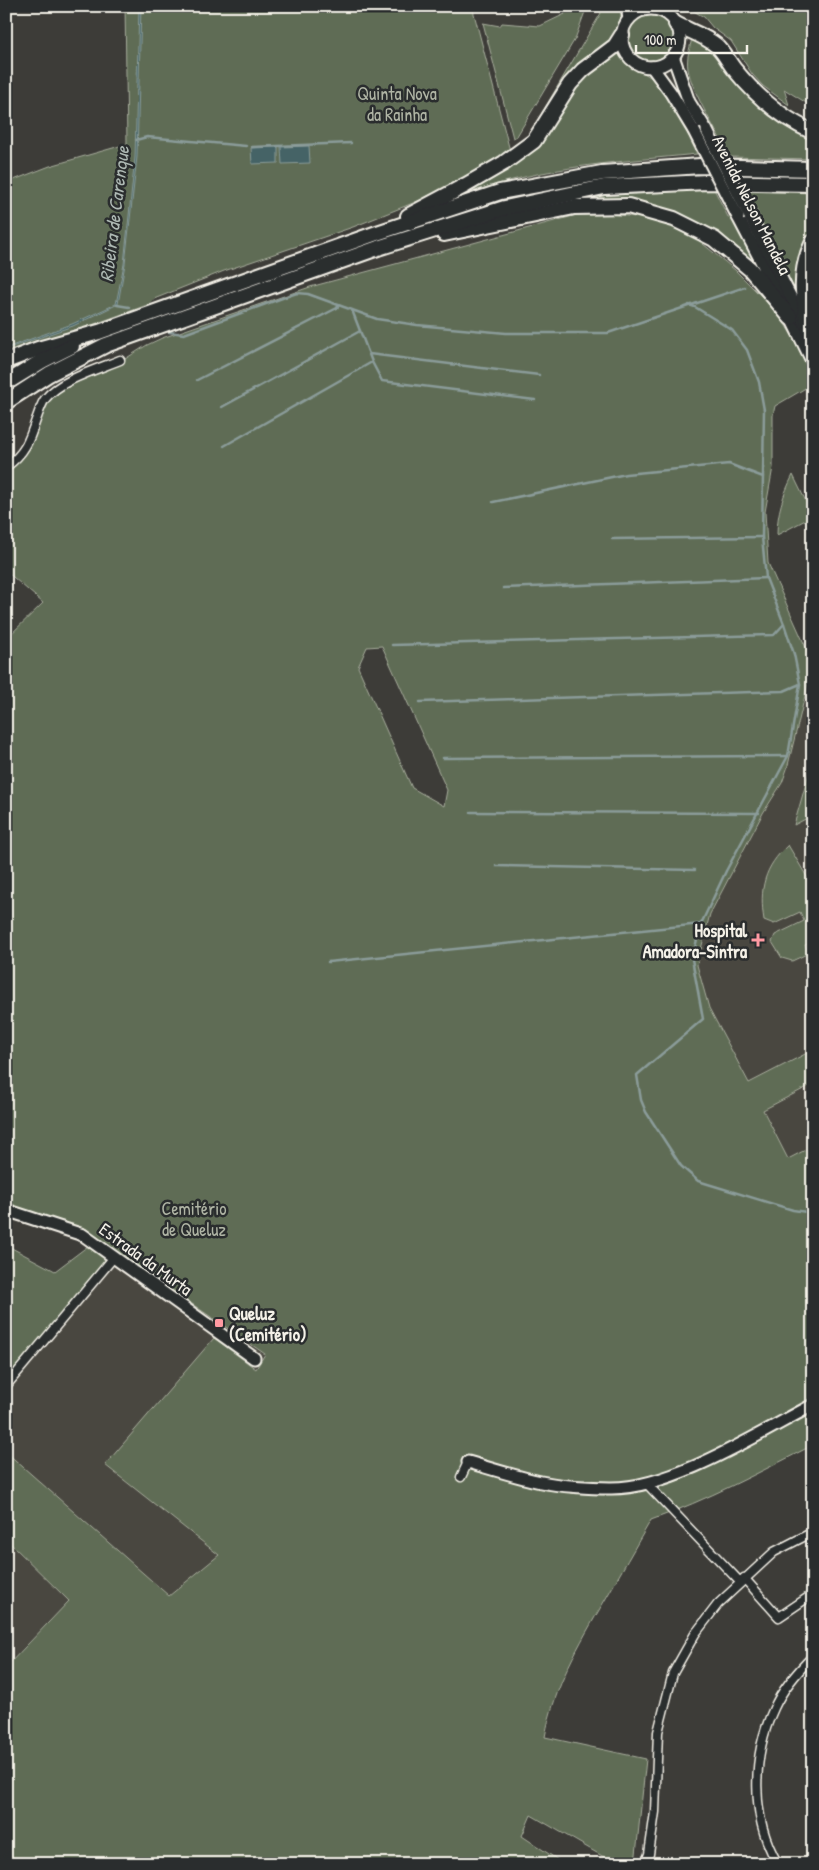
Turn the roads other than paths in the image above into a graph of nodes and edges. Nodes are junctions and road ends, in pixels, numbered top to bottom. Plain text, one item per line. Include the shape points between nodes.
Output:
1 (627, 6) edge
2 (645, 8) edge
3 (629, 19) junction
4 (676, 24) junction
5 (622, 34) junction
6 (674, 56) junction
7 (652, 67) junction
8 (813, 132) edge
9 (813, 169) edge
10 (813, 184) edge
11 (744, 217) junction
12 (376, 241) junction
13 (813, 242) edge
14 (791, 318) junction
15 (99, 332) junction
16 (811, 337) edge
17 (120, 360) dead end
18 (6, 361) edge
19 (813, 363) edge
20 (6, 384) edge
21 (6, 402) edge
22 (6, 467) edge
23 (6, 1210) edge
24 (114, 1257) junction
25 (254, 1358) dead end
26 (6, 1386) edge
27 (813, 1405) edge
28 (468, 1462) joint
29 (460, 1477) dead end
30 (646, 1483) junction
31 (813, 1532) edge
32 (742, 1580) junction
33 (813, 1594) edge
34 (813, 1656) edge
35 (645, 1864) edge
36 (778, 1864) edge

1 - 3 main road
2 - 3 main road
2 - 4 main road via 660,10
3 - 5 main road
4 - 6 main road via 680,34
4 - 8 highway via 718,46 761,99 775,111
5 - 7 main road via 622,43 630,58
5 - 12 highway via 615,46 570,84 534,141 504,163
6 - 7 main road via 668,62
6 - 11 main road, Avenida Nelson Mandela, bridge via 689,102 707,131
7 - 11 main road, Avenida Nelson Mandela, bridge via 672,93
9 - 12 highway via 700,166 602,173 500,192
10 - 12 highway via 707,182 604,187 504,208
11 - 14 main road, Avenida Nelson Mandela
11 - 16 main road, Avenida Nelson Mandela
12 - 14 highway via 574,207 628,206 674,219 714,239 750,268
12 - 15 highway
12 - 21 highway via 106,345 49,374
13 - 16 highway via 802,275
14 - 19 main road, Avenida Nelson Mandela
15 - 18 highway
15 - 20 highway via 42,361
17 - 22 street via 56,389 45,399 28,444 22,454
23 - 24 main road, Estrada da Murta via 83,1235
24 - 25 main road, Estrada da Murta
24 - 26 street
27 - 30 main road via 691,1467
28 - 29 street
28 - 30 main road via 542,1482 611,1488
30 - 32 street
31 - 32 street via 774,1552
32 - 33 street via 779,1617
32 - 35 street via 718,1604 673,1673 658,1732 655,1812
34 - 36 street via 790,1681 774,1707 763,1737 758,1767 758,1799 764,1829

